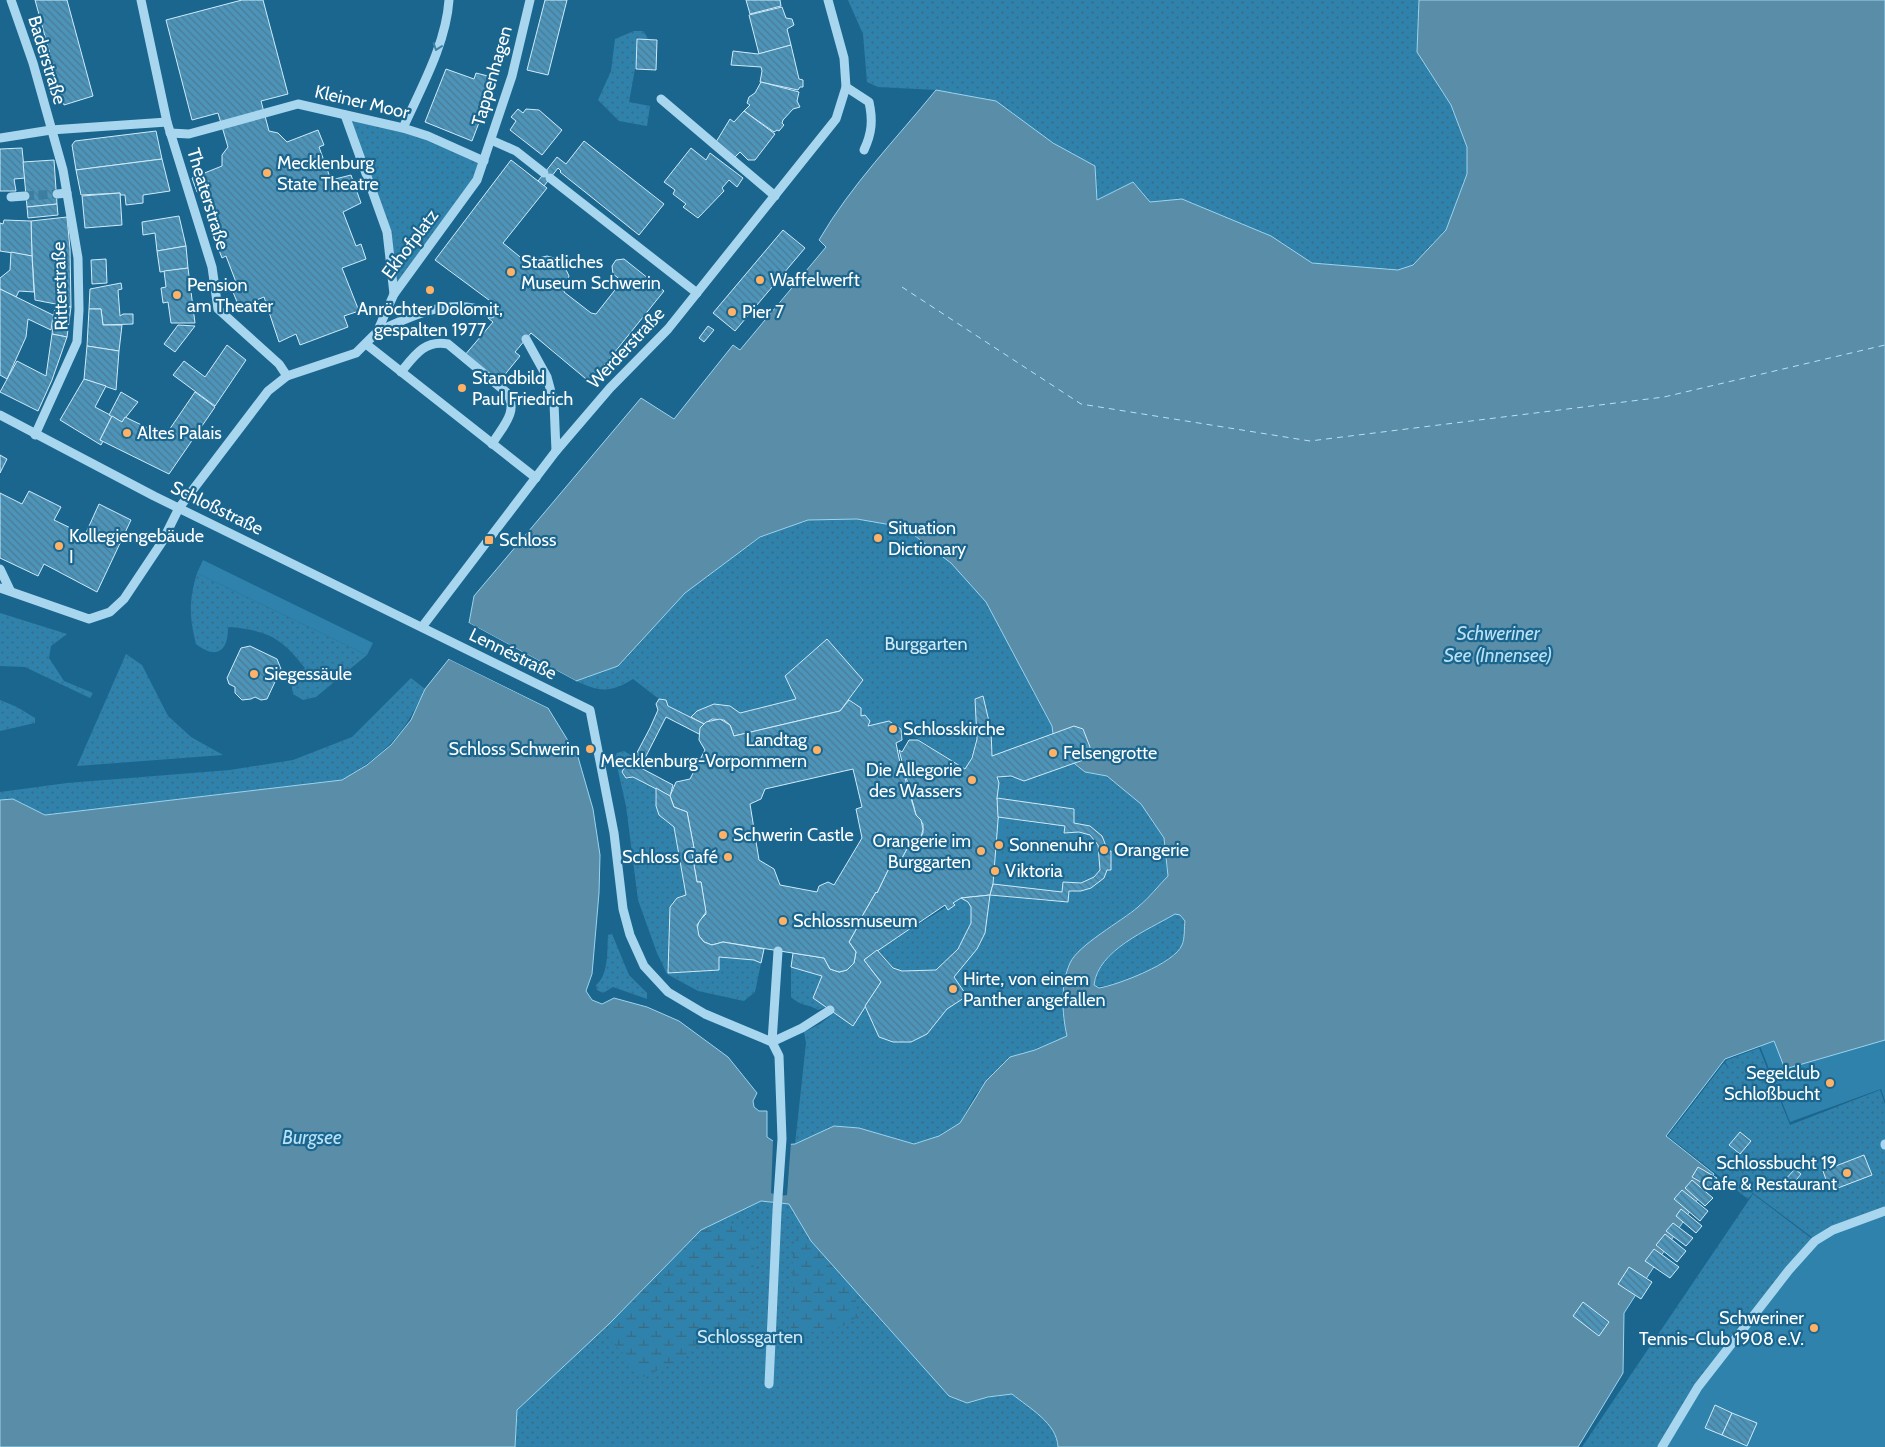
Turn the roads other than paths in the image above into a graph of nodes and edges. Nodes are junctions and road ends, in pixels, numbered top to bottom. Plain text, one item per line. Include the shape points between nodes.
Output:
1 (11, 0) edge
2 (142, 0) edge
3 (449, 0) edge
4 (530, 0) edge
5 (828, 0) edge
6 (846, 87) junction
7 (661, 99) dead end
8 (345, 115) junction
9 (167, 122) junction
10 (403, 128) junction
11 (51, 130) junction
12 (170, 132) junction
13 (0, 138) edge
14 (491, 140) junction
15 (864, 150) dead end
16 (484, 161) junction
17 (67, 193) junction
18 (57, 194) tunnel mouth
19 (25, 196) tunnel mouth
20 (775, 196) junction
21 (11, 197) dead end
22 (697, 293) junction
23 (394, 294) junction
24 (491, 314) dead end
25 (377, 332) junction
26 (526, 339) dead end
27 (366, 344) junction
28 (401, 372) junction
29 (287, 376) junction
30 (0, 415) edge
31 (36, 434) junction
32 (492, 444) junction
33 (556, 451) junction
34 (536, 478) junction
35 (179, 508) junction
36 (0, 569) edge
37 (0, 588) edge
38 (10, 590) junction
39 (422, 627) junction
40 (778, 951) dead end
41 (830, 1010) dead end
42 (772, 1042) junction
43 (1885, 1211) edge
44 (770, 1384) dead end
45 (1662, 1447) edge

1 - 11 street, Baderstraße
2 - 9 street, Theaterstraße
3 -> 10 street via 438,46
4 - 14 street, Tappenhagen via 512,76
5 - 6 street, Werderstraße via 844,58
6 - 15 street via 869,102 871,134
6 - 20 street, Werderstraße via 836,119
7 - 20 street
8 - 10 street, Kleiner Moor
8 - 12 street, Kleiner Moor via 298,104 189,134
8 - 23 street, Ekhofplatz via 387,232
9 - 11 street
9 - 12 street, Theaterstraße
10 - 16 street, Kleiner Moor
11 - 13 street
11 - 17 street, Ritterstraße via 64,170
12 - 29 street, Theaterstraße via 212,267 218,309 279,364
14 - 16 street, Tappenhagen
14 - 22 street via 516,151
16 - 23 street, Ekhofplatz via 477,180
17 - 18 street
17 - 31 street, Ritterstraße via 78,258 78,342
19 - 21 street
20 - 22 street, Werderstraße
22 - 33 street, Werderstraße
23 - 25 street
24 - 25 street via 467,306 418,312
25 - 27 street
26 - 33 street via 547,377 554,403
27 - 28 street
27 - 29 street via 356,353
28 - 32 street
28 - 32 street via 420,349 439,342 448,344 512,400 512,412
29 - 35 street via 268,391
30 - 31 street, Schloßstraße
31 - 35 street, Schloßstraße
32 - 34 street
33 - 34 street, Werderstraße
34 - 39 street, Werderstraße
35 - 38 street via 162,542 124,599 101,617 89,620
35 - 39 street, Schloßstraße
36 - 38 street
37 - 38 street
39 - 42 street, Lennéstraße via 590,710 614,833 623,909 644,966 668,992
40 - 42 street
41 - 42 street
42 - 44 street via 779,1056 782,1139
43 - 45 street via 1833,1230 1815,1241 1698,1387

